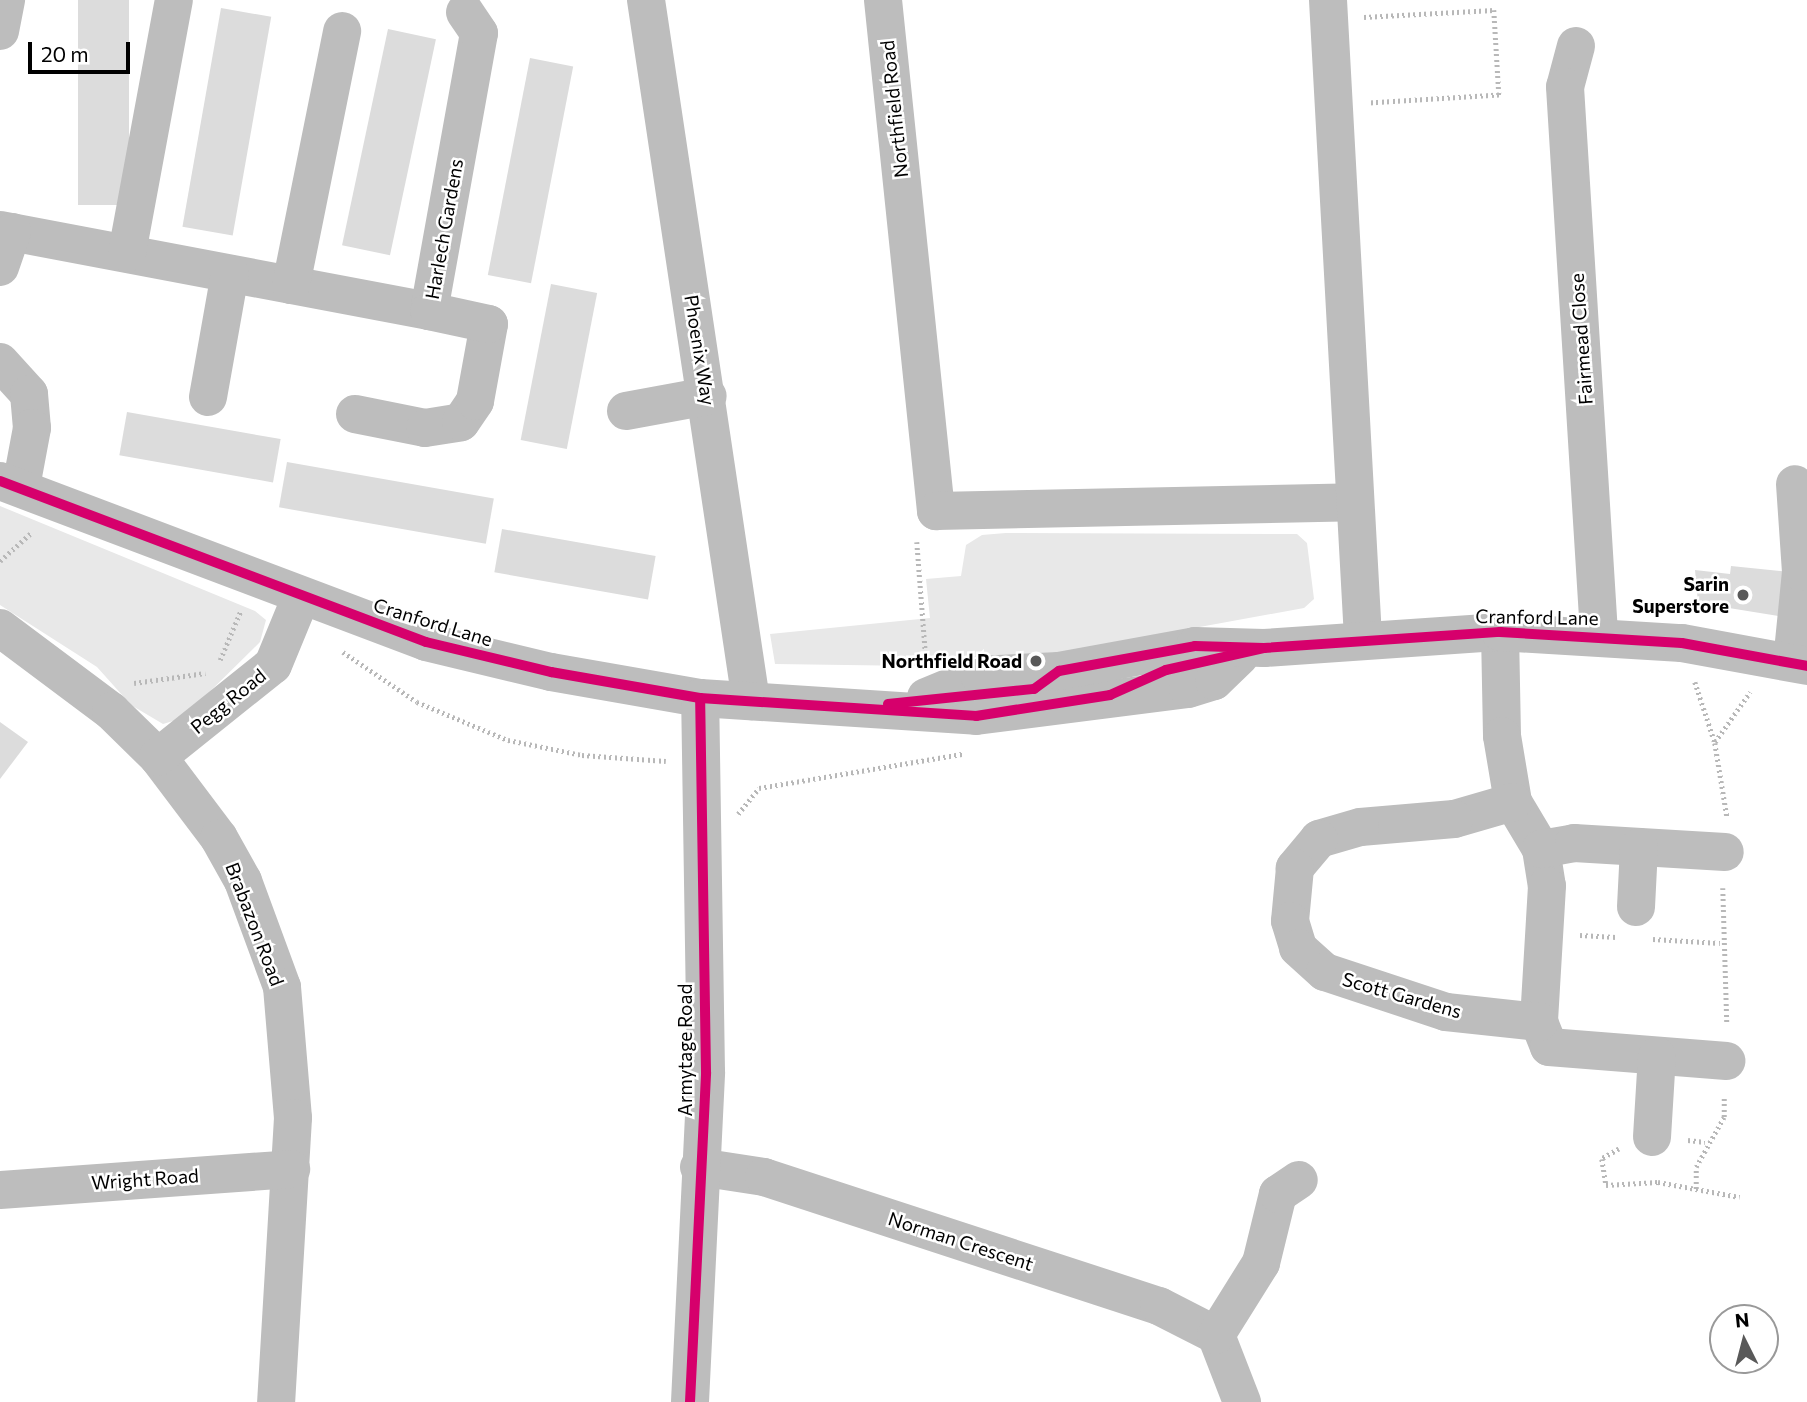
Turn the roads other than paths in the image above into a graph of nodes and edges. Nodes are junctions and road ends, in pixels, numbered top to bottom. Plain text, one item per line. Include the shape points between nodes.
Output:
1 (5, 0) edge
2 (174, 0) edge
3 (646, 0) edge
4 (883, 0) edge
5 (1328, 10) edge
6 (465, 12) dead end
7 (0, 31) edge
8 (342, 31) dead end
9 (1576, 46) dead end
10 (4, 243) edge
11 (127, 253) junction
12 (230, 274) junction
13 (291, 285) junction
14 (429, 311) junction
15 (0, 362) edge
16 (708, 396) junction
17 (208, 397) dead end
18 (626, 411) dead end
19 (355, 414) dead end
20 (10, 484) edge
21 (1795, 484) dead end
22 (1355, 502) junction
23 (295, 613) junction
24 (0, 628) edge
25 (1500, 632) junction
26 (1599, 634) junction
27 (1363, 638) junction
28 (1252, 652) junction
29 (1791, 662) edge
30 (700, 698) junction
31 (751, 701) junction
32 (876, 706) junction
33 (158, 757) junction
34 (1513, 802) junction
35 (1639, 847) junction
36 (1541, 849) junction
37 (1725, 852) road end
38 (1636, 907) dead end
39 (1539, 1022) junction
40 (1657, 1056) junction
41 (1726, 1060) road end
42 (1652, 1137) dead end
43 (699, 1167) junction
44 (291, 1169) junction
45 (1299, 1180) dead end
46 (0, 1190) edge
47 (1216, 1335) junction
48 (276, 1402) edge
49 (691, 1402) edge
50 (1242, 1402) edge

1 - 7 street
2 - 11 street
3 - 16 street, Phoenix Way
4 - 22 street, Northfield Road via 936,511
5 - 22 street
6 - 14 street, Harlech Gardens via 479,33
8 - 13 street
9 - 26 street, Fairmead Close via 1565,87
10 - 11 street, Harlech Gardens
11 - 12 street, Harlech Gardens
12 - 13 street, Harlech Gardens
12 - 17 street
13 - 14 street, Harlech Gardens
14 - 19 street via 489,324 475,401 461,422 425,428
15 - 20 street via 29,394 32,428
16 - 18 street
16 - 31 street, Phoenix Way
20 - 23 street, Cranford Lane via 248,575
21 - 29 street via 1801,572
22 - 27 street
23 - 30 street, Cranford Lane via 466,653
23 - 33 street, Pegg Road via 273,665
24 - 33 street, Brabazon Road via 97,700
25 - 26 street, Cranford Lane
25 - 27 street, Cranford Lane
25 - 34 street via 1502,736
26 - 29 street, Cranford Lane
27 - 28 street, Cranford Lane
28 - 32 street, Cranford Lane via 1166,670 1110,695 976,716
28 - 32 street, Cranford Lane via 1195,646 1059,671 1034,689 926,697
30 - 31 street, Cranford Lane
30 - 43 street, Armytage Road via 706,1072
31 - 32 street, Cranford Lane
33 - 44 street, Brabazon Road via 219,838 243,881 282,987
34 - 36 street
34 - 39 street, Scott Gardens via 1454,819 1360,827 1318,839 1295,868 1290,921 1298,948 1325,972 1446,1012
35 - 36 street via 1574,843
35 - 37 street
35 - 38 street
36 - 39 street via 1547,886
39 - 40 street via 1549,1047
40 - 41 street
40 - 42 street
43 - 47 street, Norman Crescent via 764,1177 1159,1306
43 - 49 street, Armytage Road
44 - 46 street, Wright Road
44 - 48 street, Brabazon Road
45 - 47 street via 1278,1194 1261,1263
47 - 50 street

